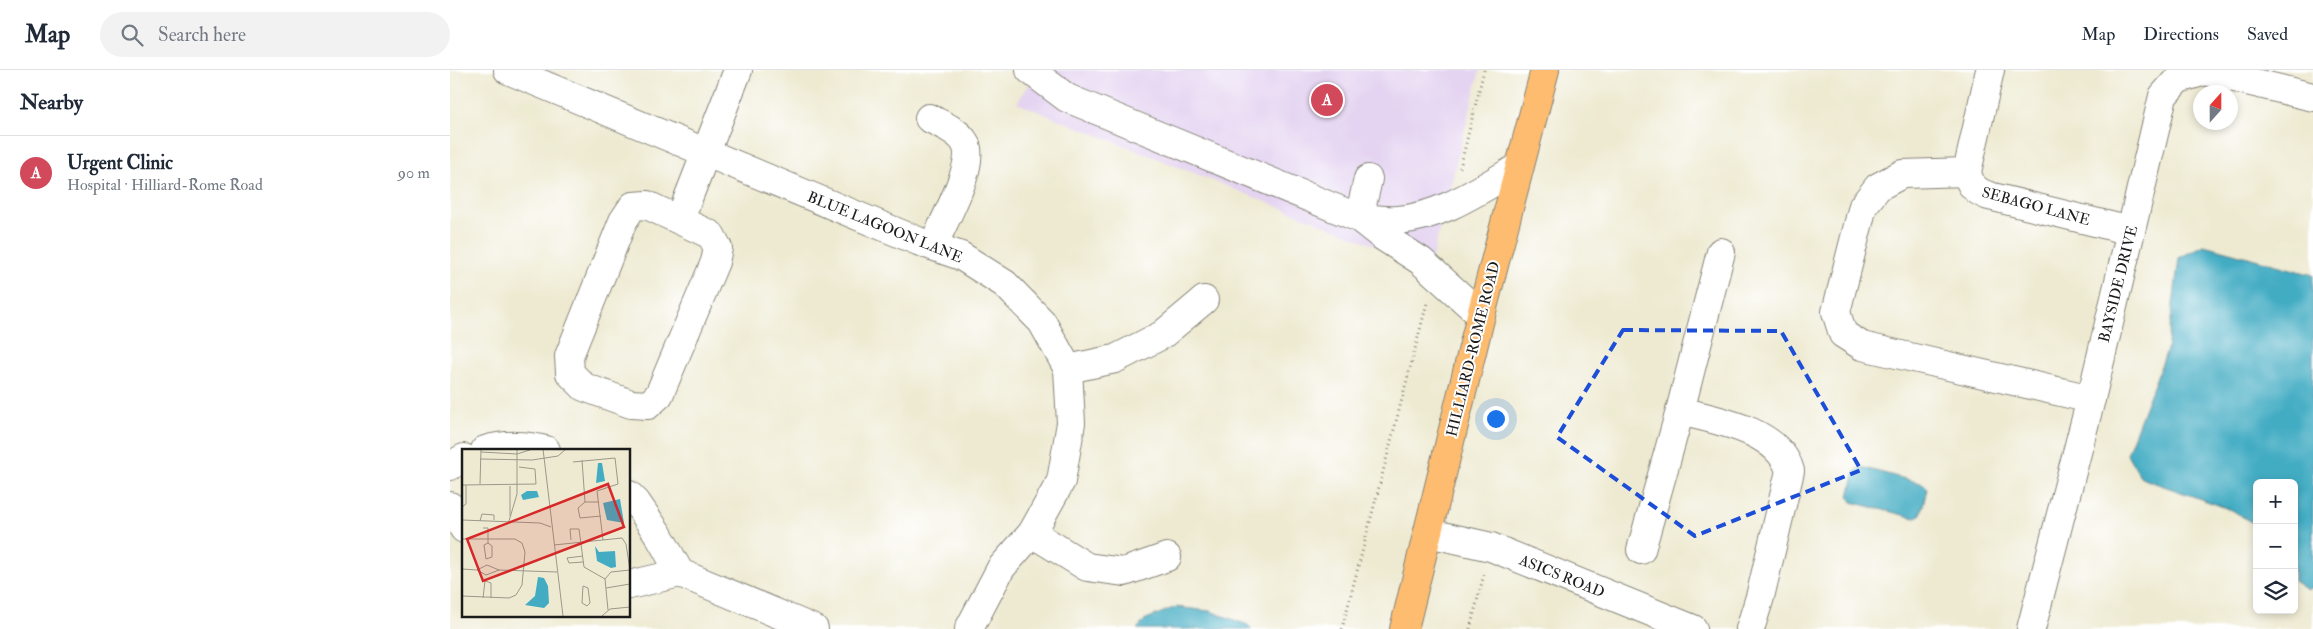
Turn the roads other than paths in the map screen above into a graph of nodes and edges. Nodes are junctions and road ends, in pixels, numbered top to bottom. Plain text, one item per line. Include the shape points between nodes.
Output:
1 (508, 70) edge
2 (738, 70) edge
3 (1030, 70) edge
4 (1545, 70) edge
5 (1990, 70) edge
6 (2313, 97) edge
7 (929, 118) dead end
8 (706, 153) junction
9 (1519, 167) junction
10 (1967, 172) junction
11 (1368, 179) dead end
12 (1359, 218) junction
13 (680, 219) junction
14 (2131, 230) junction
15 (933, 246) junction
16 (1720, 252) dead end
17 (1204, 300) dead end
18 (1481, 315) junction
19 (1068, 369) junction
20 (2091, 400) junction
21 (1680, 411) junction
22 (488, 449) edge
23 (542, 449) edge
24 (462, 459) edge
25 (450, 466) edge
26 (630, 496) edge
27 (450, 506) edge
28 (462, 526) edge
29 (1032, 533) junction
30 (1429, 533) junction
31 (1642, 550) dead end
32 (1167, 557) dead end
33 (680, 573) junction
34 (630, 585) edge
35 (814, 629) edge
36 (970, 629) edge
37 (1404, 629) edge
38 (1693, 629) edge
39 (1750, 629) edge
40 (2031, 629) edge

1 - 8 street, BLUE LAGOON LANE
2 - 8 street
3 - 12 street via 1067,98
4 - 9 main road, HILLIARD-ROME ROAD
5 - 10 street, SEBAGO LANE
6 - 14 street, BAYSIDE DRIVE via 2205,71 2178,80 2163,96
7 - 15 street via 953,131 964,141 969,152 967,167
8 - 13 street
8 - 15 street, BLUE LAGOON LANE
9 - 12 street via 1428,214 1398,220
9 - 18 main road, HILLIARD-ROME ROAD
10 - 14 street, SEBAGO LANE via 1970,184 1989,196
10 - 20 street via 1902,174 1878,186 1863,206 1836,312 1843,334 1862,346
11 - 12 street
12 - 18 street via 1421,260
13 - 13 street via 647,205 633,206 623,221 569,356 570,373 584,387 632,404 648,405 659,395 718,248 711,235
14 - 20 street, BAYSIDE DRIVE
15 - 19 street, BLUE LAGOON LANE via 961,256 1005,284 1042,322
16 - 21 street
17 - 19 street via 1162,335 1115,359
18 - 30 main road, HILLIARD-ROME ROAD
19 - 29 street, BLUE LAGOON LANE via 1070,423 1061,481
20 - 40 street, BAYSIDE DRIVE
21 - 31 street
21 - 39 street via 1756,433 1787,460 1790,471 1786,494
22 - 23 street via 497,446
24 - 25 street
26 - 33 street via 658,534
27 - 28 street
29 - 32 street via 1087,567 1124,572
29 - 36 street, BLUE LAGOON LANE via 1001,568
30 - 37 main road, HILLIARD-ROME ROAD
30 - 38 street, ASICS ROAD via 1491,547
33 - 34 street
33 - 35 street

